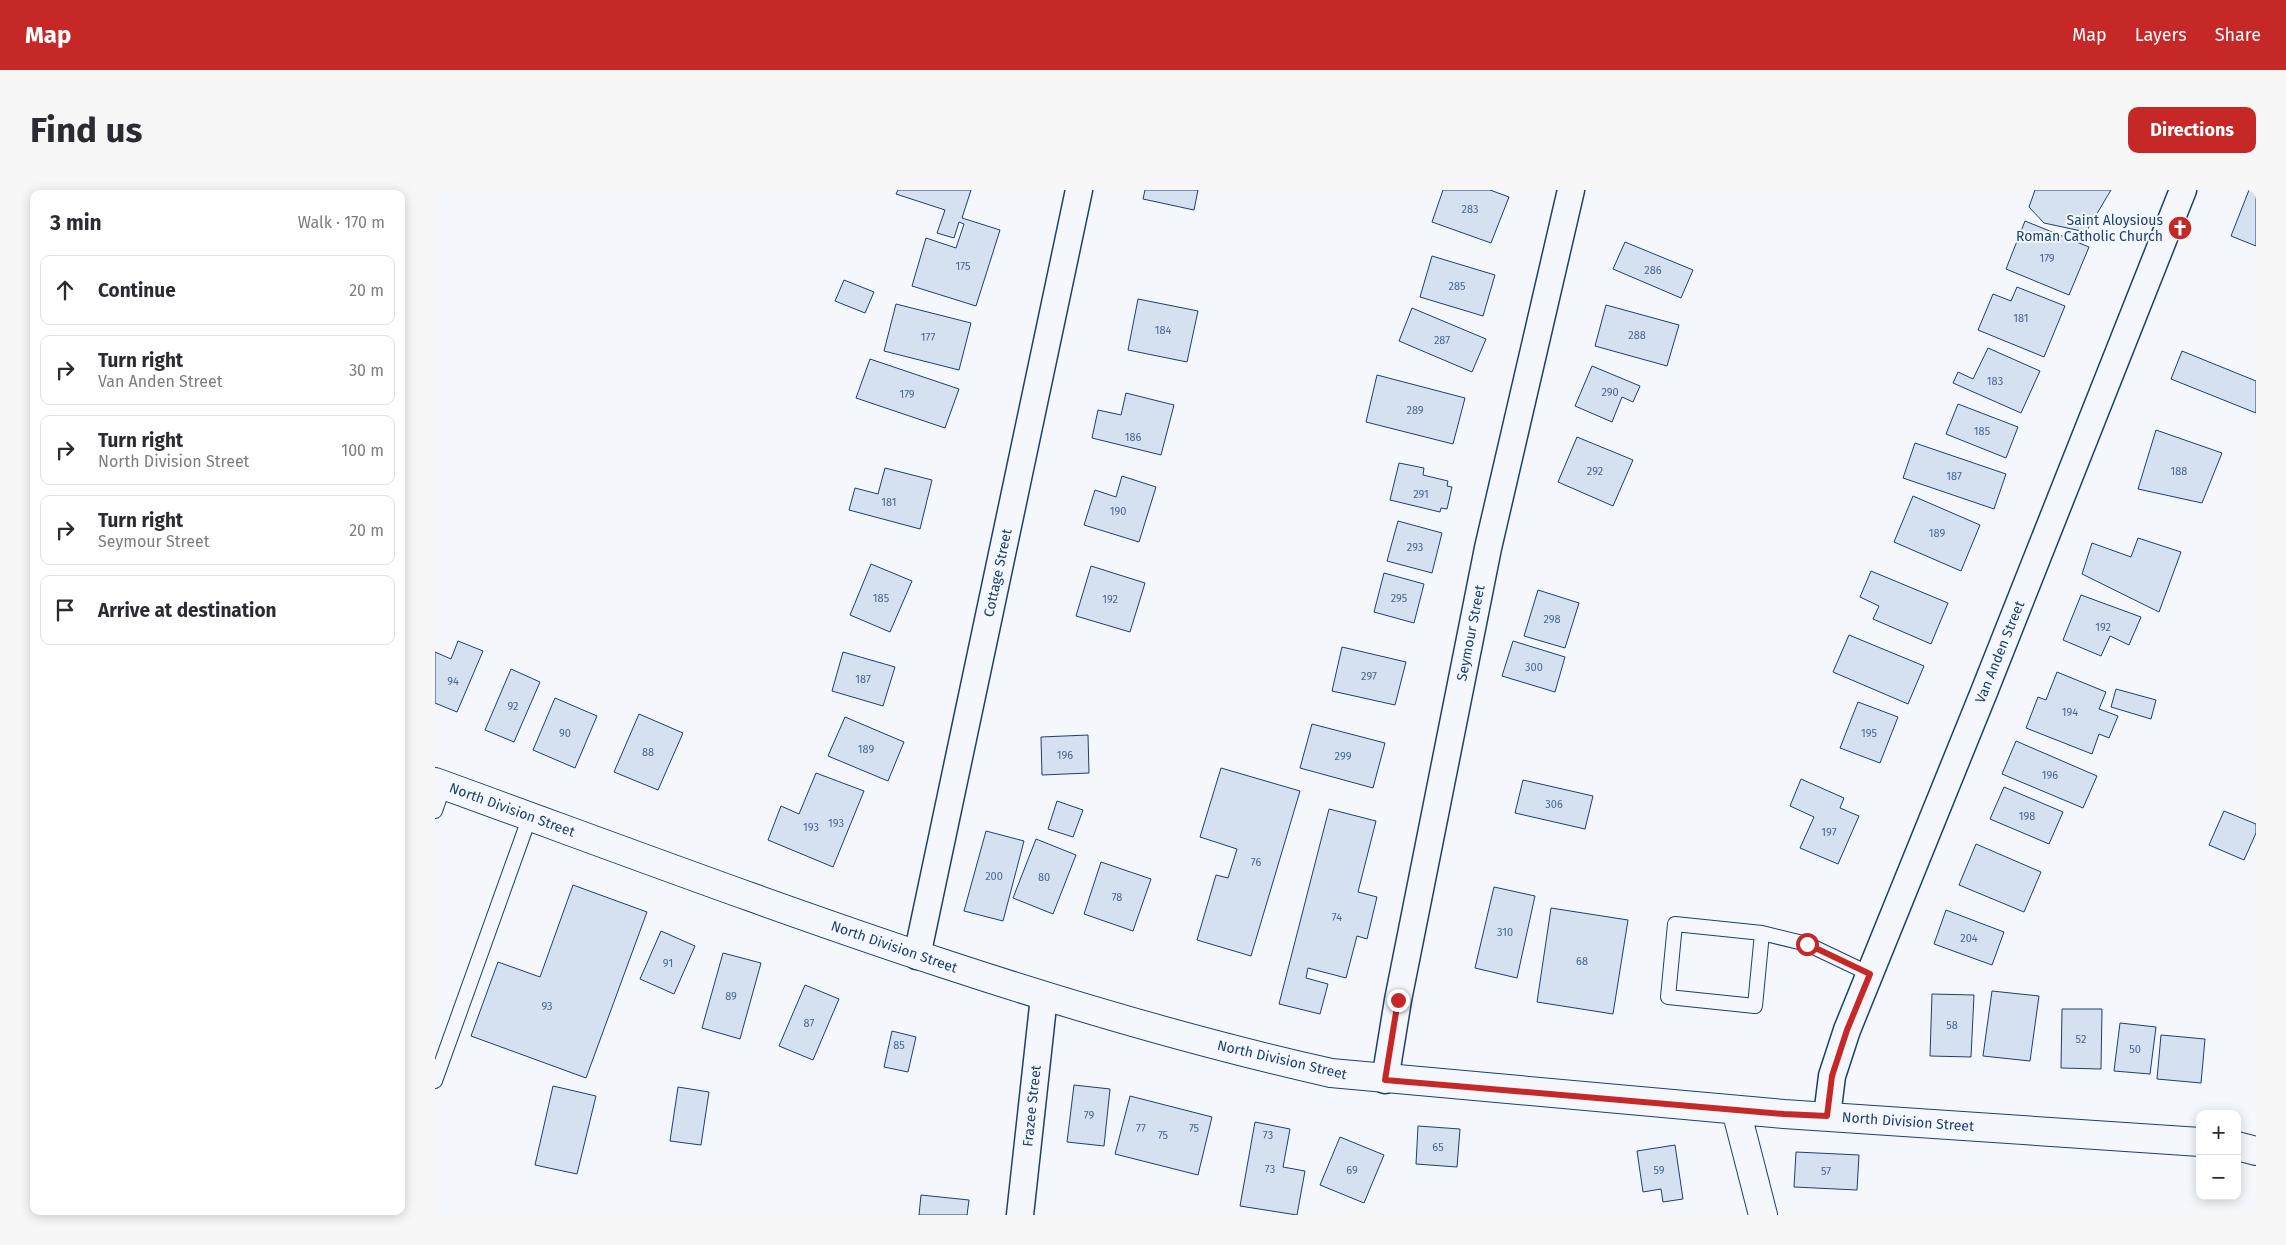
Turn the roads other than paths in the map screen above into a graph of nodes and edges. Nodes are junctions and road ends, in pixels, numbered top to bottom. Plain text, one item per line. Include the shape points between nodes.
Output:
1 (1079, 190) edge
2 (1571, 190) edge
3 (2183, 190) edge
4 (440, 784) edge
5 (435, 811) edge
6 (530, 816) junction
7 (1762, 932) junction
8 (917, 956) junction
9 (1870, 974) junction
10 (1044, 996) junction
11 (1385, 1080) junction
12 (435, 1081) edge
13 (1736, 1110) junction
14 (1827, 1116) junction
15 (2196, 1142) edge
16 (2241, 1147) edge
17 (2256, 1151) edge
18 (1019, 1215) edge
19 (1763, 1215) edge

1 - 8 street, Cottage Street
2 - 11 street, Seymour Street via 1487,548
3 - 9 street, Van Anden Street
4 - 5 lane
4 - 6 street, North Division Street
6 - 8 street, North Division Street
6 - 12 lane
7 - 7 lane via 1675,924 1668,997 1755,1006
7 - 9 lane via 1807,944
8 - 10 street, North Division Street
9 - 14 street, Van Anden Street via 1832,1076
10 - 11 street, North Division Street via 1273,1060 1331,1073
10 - 18 street, Frazee Street
11 - 13 street, North Division Street
13 - 14 street, North Division Street
13 - 19 street
14 - 15 street, North Division Street
16 - 17 street

